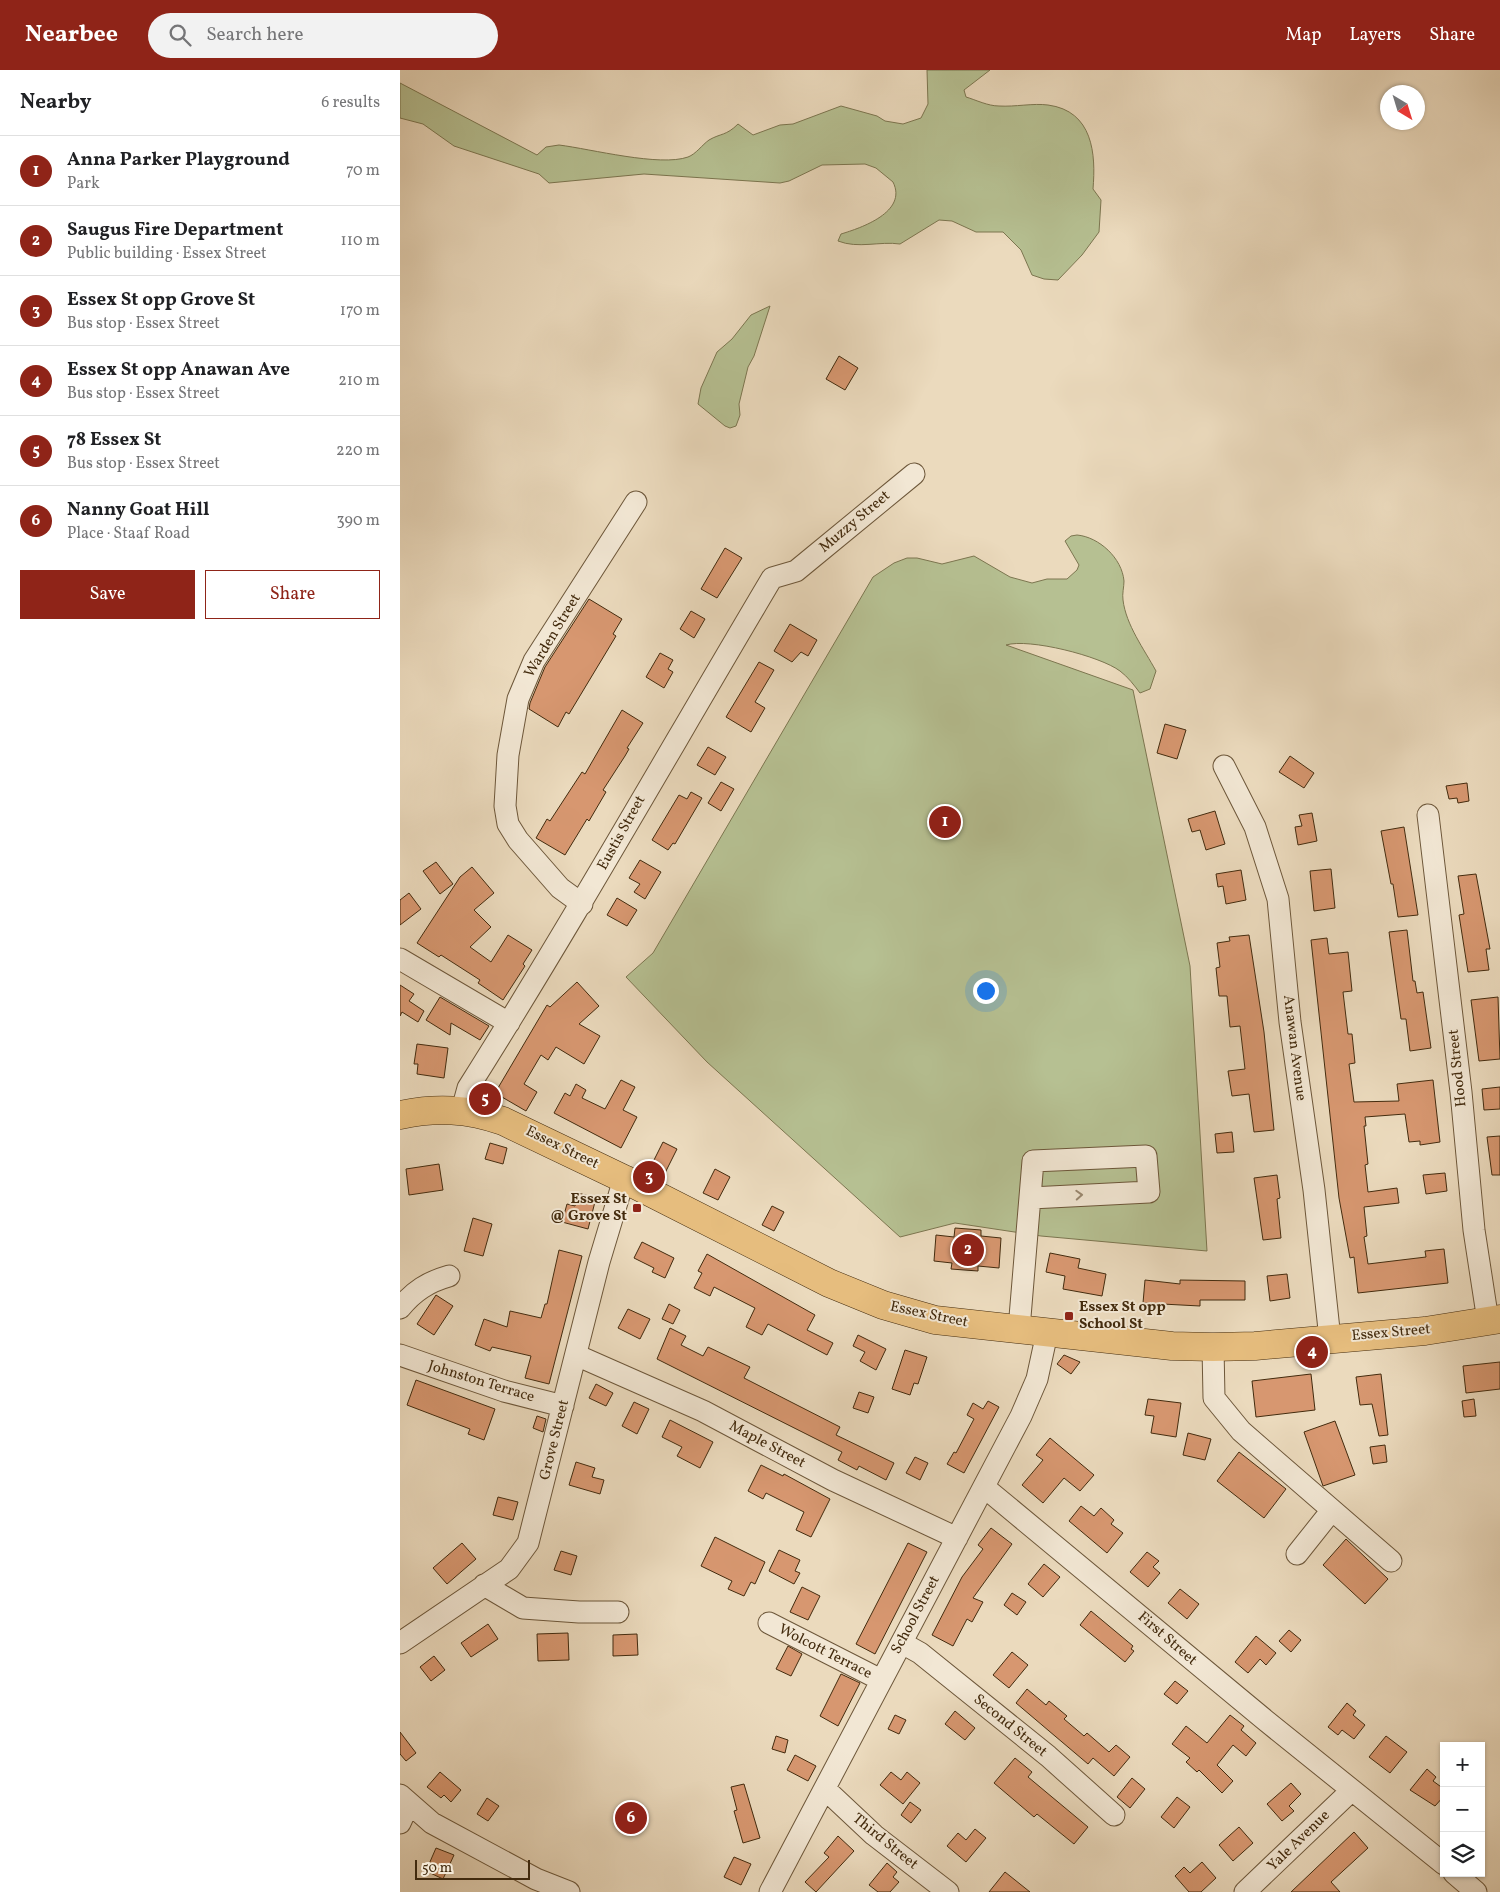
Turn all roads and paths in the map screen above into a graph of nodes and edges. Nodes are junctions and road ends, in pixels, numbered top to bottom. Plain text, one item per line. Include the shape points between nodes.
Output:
1 (914, 474) dead end
2 (636, 502) dead end
3 (796, 570) joint
4 (1224, 766) dead end
5 (1428, 815) dead end
6 (582, 904) junction
7 (400, 959) edge
8 (509, 1023) junction
9 (462, 1110) junction
10 (400, 1116) edge
11 (624, 1179) junction
12 (1031, 1198) junction
13 (449, 1276) dead end
14 (400, 1308) edge
15 (1494, 1320) edge
16 (1019, 1329) junction
17 (1047, 1333) junction
18 (1330, 1339) junction
19 (1213, 1347) junction
20 (400, 1355) edge
21 (576, 1355) junction
22 (564, 1406) junction
23 (984, 1487) junction
24 (1332, 1510) junction
25 (956, 1538) junction
26 (1297, 1554) dead end
27 (1391, 1561) dead end
28 (484, 1585) junction
29 (618, 1612) dead end
30 (769, 1623) dead end
31 (400, 1643) edge
32 (902, 1643) junction
33 (882, 1680) junction
34 (825, 1789) junction
35 (1352, 1790) junction
36 (404, 1799) edge
37 (1114, 1815) dead end
38 (400, 1823) edge
39 (1440, 1861) edge
40 (1458, 1877) edge
41 (1471, 1891) edge
42 (569, 1892) edge
43 (770, 1892) edge
44 (948, 1892) edge
45 (1245, 1892) edge

1 - 3 street, Muzzy Street
2 - 6 street, Warden Street via 534,661 518,699 508,755 505,806 508,824 560,888
3 - 6 street, Eustis Street via 772,578
4 - 18 street, Anawan Avenue via 1255,827 1278,899 1290,1022 1314,1190
5 - 15 street, Hood Street via 1474,1230
6 - 8 street, Eustis Street
7 - 8 street
8 - 9 street, Eustis Street via 468,1088
9 - 10 main road, Essex Street via 426,1110
9 - 11 main road, Essex Street via 524,1129
11 - 16 main road, Essex Street via 788,1263 883,1306 935,1320
11 - 21 street, Grove Street via 598,1262
12 -> 12 street via 1149,1192 1146,1156 1033,1161
12 - 16 street
13 - 14 street via 412,1293
15 - 18 main road, Essex Street
16 - 17 main road, Essex Street
17 - 19 main road, Essex Street
17 - 23 street, School Street via 1035,1386
18 - 19 main road, Essex Street
19 - 24 street via 1214,1398 1241,1431
20 - 22 street, Johnston Terrace via 504,1391
21 - 22 street, Grove Street
21 - 25 street, Maple Street via 703,1411 833,1480
22 - 28 street, Grove Street via 528,1543 509,1569
23 - 25 street, School Street
23 - 35 street, First Street
24 - 26 street
24 - 27 street
25 - 32 street, School Street
28 - 29 street via 523,1608
28 - 31 street, Grove Street
30 - 33 street, Wolcott Terrace
32 - 33 street, School Street
32 - 37 street, Second Street via 920,1653 1048,1756
33 - 34 street, School Street
34 - 43 street, School Street
34 - 44 street, Third Street via 874,1834
35 - 39 street, First Street
35 - 45 street, Yale Avenue
36 - 38 street
36 - 42 street via 432,1823 536,1879
40 - 41 street

